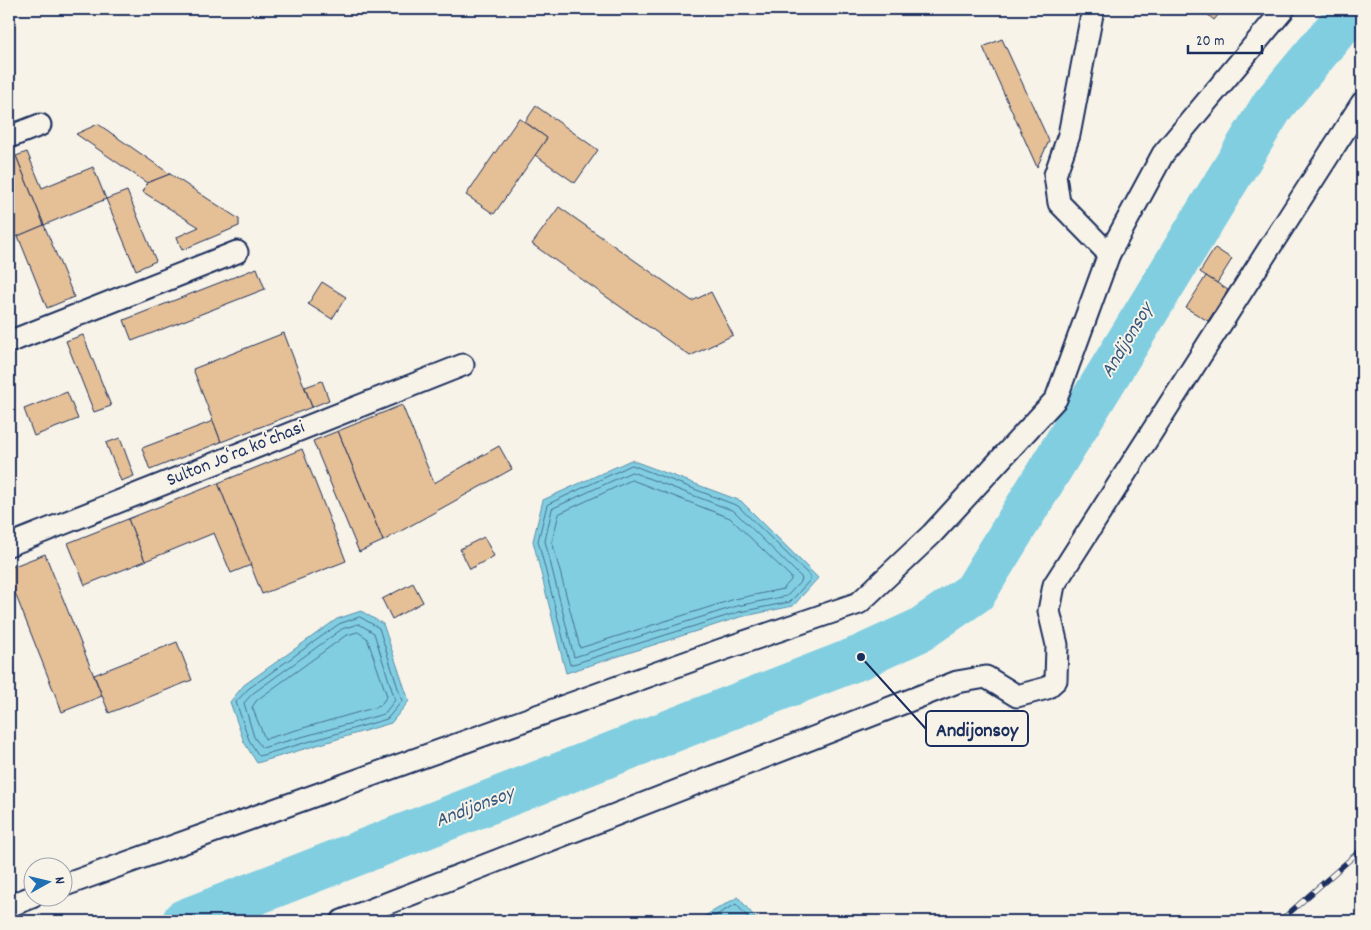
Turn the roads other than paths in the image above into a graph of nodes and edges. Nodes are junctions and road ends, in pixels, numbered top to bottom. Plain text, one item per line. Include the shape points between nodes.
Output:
1 (1093, 9) edge
2 (1284, 9) edge
3 (1362, 103) edge
4 (40, 125) dead end
5 (9, 138) edge
6 (237, 252) dead end
7 (1109, 254) junction
8 (9, 342) edge
9 (463, 365) dead end
10 (9, 545) edge
11 (72, 882) edge
12 (22, 901) edge
13 (9, 906) edge
14 (342, 921) edge

1 - 7 street via 1069,135 1056,175 1059,203
2 - 7 street via 1163,154
3 - 14 street via 1054,585 1049,611 1057,646 1056,680 1047,688 1017,696 986,677 957,682
4 - 5 street
6 - 8 street
7 - 11 street via 1056,399 932,534 859,603
9 - 10 street, Sulton Joʻra koʻchasi
12 - 13 street

